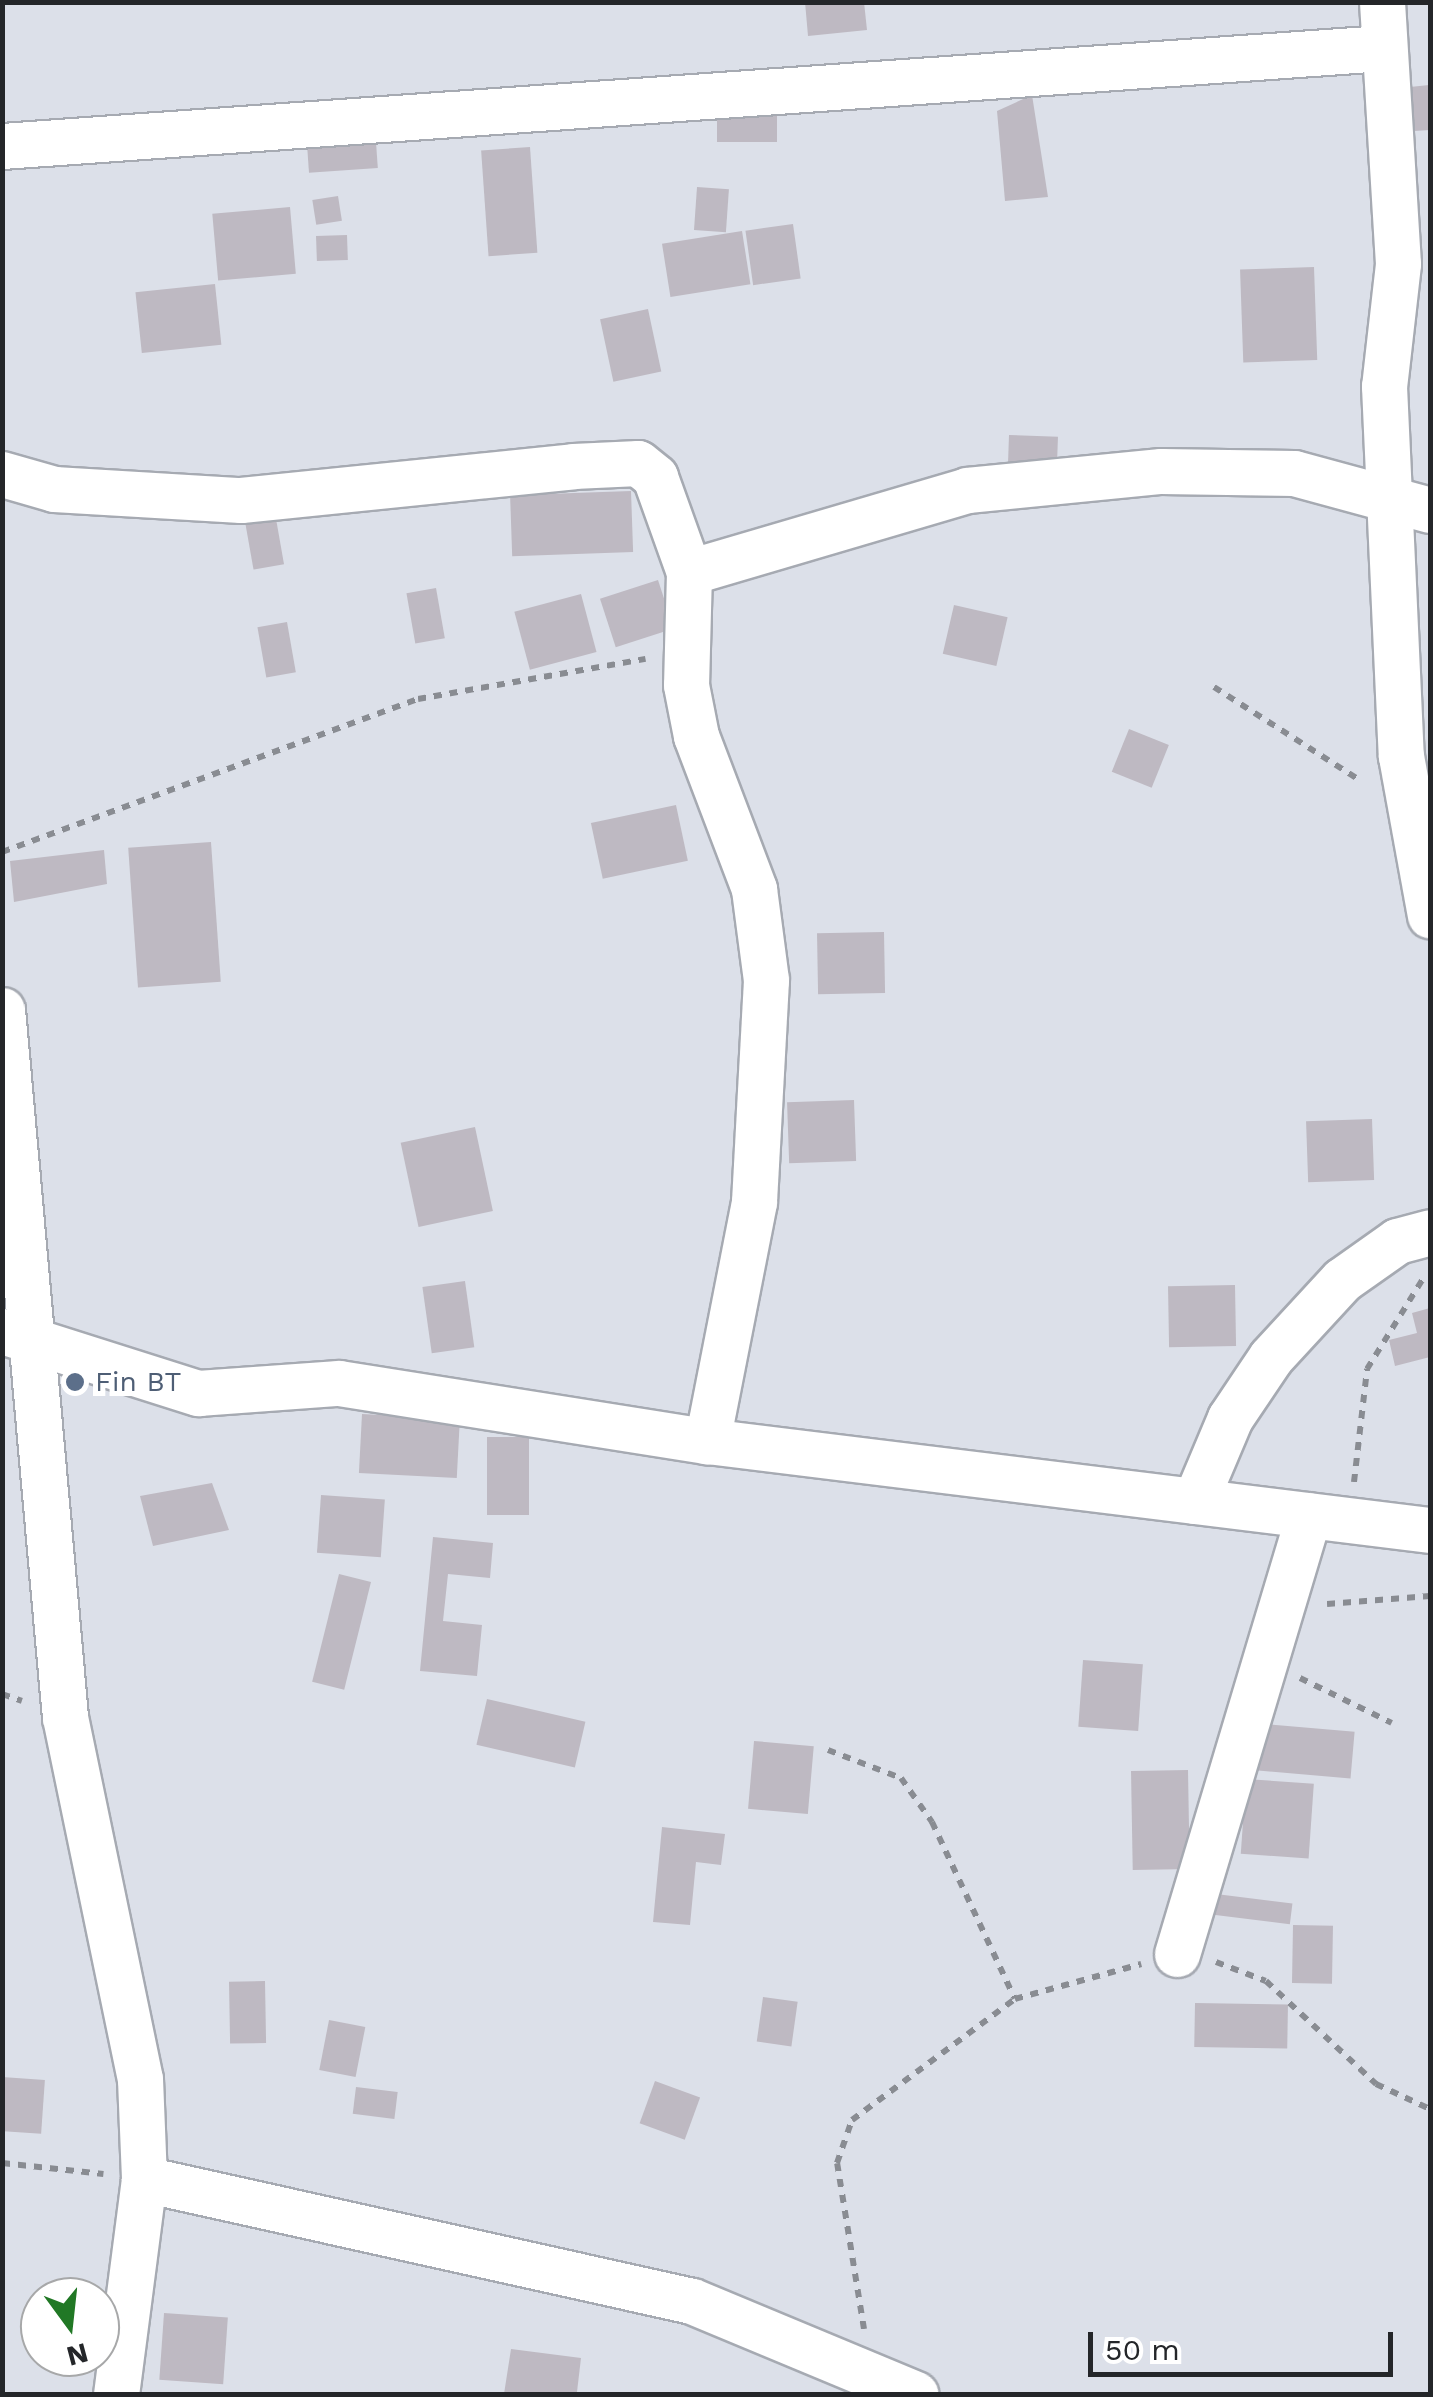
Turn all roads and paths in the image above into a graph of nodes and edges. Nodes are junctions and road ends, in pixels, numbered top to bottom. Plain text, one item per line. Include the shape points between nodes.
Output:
1 (1382, 2) edge
2 (1382, 48) junction
3 (2, 146) edge
4 (2, 474) edge
5 (1410, 504) edge
6 (689, 572) junction
7 (686, 649) junction
8 (1214, 687) dead end
9 (1373, 798) dead end
10 (2, 852) edge
11 (1430, 915) edge
12 (2, 1010) edge
13 (1430, 1232) edge
14 (1430, 1268) edge
15 (16, 1335) edge
16 (18, 1400) edge
17 (707, 1442) junction
18 (1195, 1501) junction
19 (1330, 1518) junction
20 (1430, 1530) edge
21 (1430, 1596) edge
22 (1279, 1607) junction
23 (1263, 1660) junction
24 (1392, 1723) dead end
25 (828, 1750) dead end
26 (1177, 1954) junction
27 (1015, 1999) junction
28 (1430, 2109) edge
29 (2, 2163) edge
30 (144, 2179) junction
31 (870, 2370) junction
32 (116, 2394) edge
33 (914, 2394) edge

1 - 2 street
2 - 3 street
2 - 5 street via 1398,264 1384,386
4 - 6 street via 54,489 241,500 413,476 638,463 656,476
5 - 6 street via 1294,473 1161,470 967,490
5 - 11 street via 1402,756
6 - 7 street
7 - 10 path via 532,686 418,699
7 - 17 street via 696,736 754,889 766,980 754,1202
8 - 9 path via 1352,768
12 - 15 street
13 - 18 street via 1396,1241 1342,1280 1271,1357 1230,1418
14 - 19 path via 1366,1369
15 - 16 street
15 - 17 street via 198,1393 339,1383
16 - 30 street via 65,1717 140,2079
17 - 18 street
18 - 19 street
19 - 20 street
19 - 22 street
21 - 22 path
22 - 23 street
23 - 24 path
23 - 26 street
25 - 27 path via 902,1778 932,1822
26 - 27 path
26 - 28 path via 1266,1981 1376,2084
27 - 31 path via 852,2120 837,2163
29 - 30 path
30 - 31 street via 692,2300
30 - 32 street
31 - 33 street

